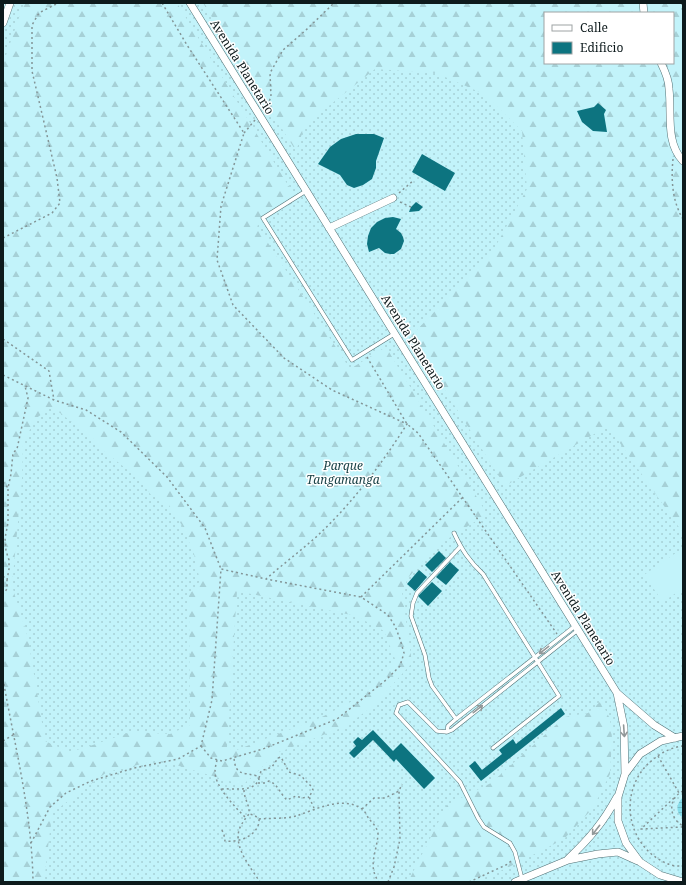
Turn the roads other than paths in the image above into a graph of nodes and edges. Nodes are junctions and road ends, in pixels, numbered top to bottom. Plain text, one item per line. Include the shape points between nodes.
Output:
1 (10, 3) edge
2 (190, 3) edge
3 (3, 23) edge
4 (661, 64) edge
5 (683, 161) edge
6 (306, 191) junction
7 (393, 198) road end
8 (329, 228) junction
9 (394, 334) junction
10 (454, 533) dead end
11 (460, 547) junction
12 (576, 628) junction
13 (535, 657) junction
14 (538, 662) junction
15 (617, 693) junction
16 (456, 719) junction
17 (447, 732) junction
18 (683, 736) edge
19 (675, 738) junction
20 (493, 748) dead end
21 (625, 774) junction
22 (618, 797) junction
23 (568, 860) junction
24 (640, 862) junction
25 (518, 881) edge
26 (683, 882) edge

1 - 3 street
2 - 6 street, Avenida Planetario
4 - 5 street via 669,88 671,135 674,148
6 - 8 street, Avenida Planetario
6 - 9 lane via 263,218 352,360
7 - 8 street
8 - 9 street, Avenida Planetario
9 - 12 street, Avenida Planetario
10 - 11 lane
11 - 13 lane via 482,574
11 - 16 lane via 418,593 411,616 425,655 428,678
12 -> 13 lane
12 - 14 lane
12 - 15 street, Avenida Planetario
13 - 14 lane
13 - 16 lane
17 -> 14 lane
14 - 20 lane via 559,696
15 - 19 street, Avenida Planetario via 654,725
15 -> 21 street, Avenida Planetario via 624,727
16 - 17 lane via 448,726
17 - 25 lane via 437,731 408,702 399,705 396,713 460,782 484,827 510,843 515,852
18 - 19 street
19 - 21 street via 661,741 640,754
21 - 22 street
22 -> 23 street via 588,840
22 - 24 street via 618,821 626,843
23 - 24 street via 618,852
23 - 25 street
24 - 26 street via 660,875

